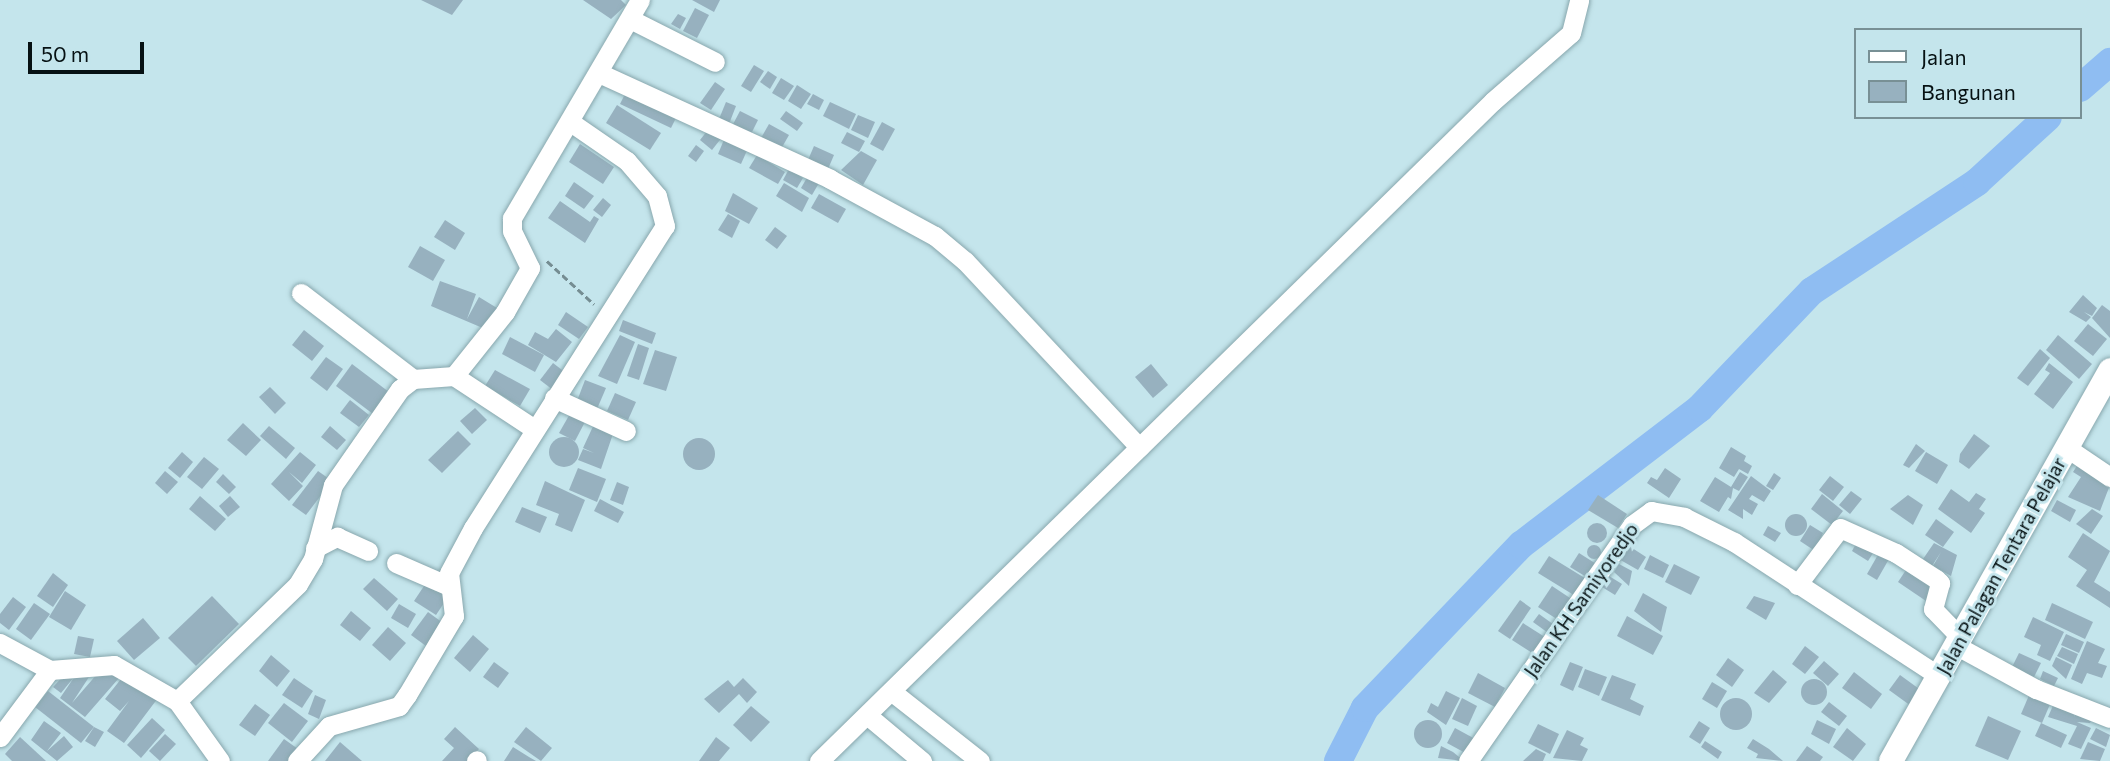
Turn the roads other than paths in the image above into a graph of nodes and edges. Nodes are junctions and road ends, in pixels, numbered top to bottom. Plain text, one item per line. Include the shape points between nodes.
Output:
1 (640, 0) edge
2 (1579, 0) edge
3 (630, 19) junction
4 (715, 62) dead end
5 (599, 73) junction
6 (572, 123) junction
7 (301, 293) dead end
8 (2110, 370) edge
9 (454, 376) junction
10 (413, 379) junction
11 (554, 398) junction
12 (533, 428) junction
13 (626, 431) dead end
14 (1139, 447) junction
15 (2067, 448) junction
16 (2110, 477) edge
17 (314, 548) junction
18 (368, 551) dead end
19 (396, 563) dead end
20 (1797, 585) junction
21 (449, 586) junction
22 (1959, 642) junction
23 (0, 643) edge
24 (50, 670) junction
25 (1940, 677) junction
26 (891, 691) junction
27 (177, 701) junction
28 (867, 715) junction
29 (2110, 718) edge
30 (0, 737) edge
31 (220, 761) edge
32 (297, 761) edge
33 (819, 761) edge
34 (922, 761) edge
35 (979, 761) edge
36 (1468, 761) edge
37 (1891, 761) edge

1 - 3 street
2 - 14 street via 1571,33 1493,102
3 - 4 street
3 - 5 street
5 - 6 street
5 - 14 street via 817,173 934,236 965,261
6 - 9 street via 512,218 530,262 527,275
6 - 11 street via 626,161 657,196 665,218 656,245
7 - 10 street
8 - 15 main road, Jalan Palagan Tentara Pelajar
9 - 10 street
9 - 12 street
10 - 17 street via 356,446 323,510
11 - 12 street
11 - 13 street
12 - 21 street via 449,573
14 - 26 street
15 - 16 street
15 - 22 main road, Jalan Palagan Tentara Pelajar
17 - 18 street via 337,537
17 - 27 street via 298,584
19 - 21 street
20 - 22 street via 1840,528 1896,553 1936,579 1940,583 1933,609
20 - 25 street, Jalan KH Samiyoredjo
20 - 36 street, Jalan KH Samiyoredjo via 1685,517 1665,511 1641,516
21 - 32 street via 456,602 454,616 399,706 329,726
22 - 25 main road, Jalan Palagan Tentara Pelajar
22 - 29 street via 2036,689
23 - 24 street
24 - 27 street via 114,665
24 - 30 street
25 - 37 main road, Jalan Palagan Tentara Pelajar
26 - 28 street
26 - 35 street
27 - 31 street
28 - 33 street
28 - 34 street

